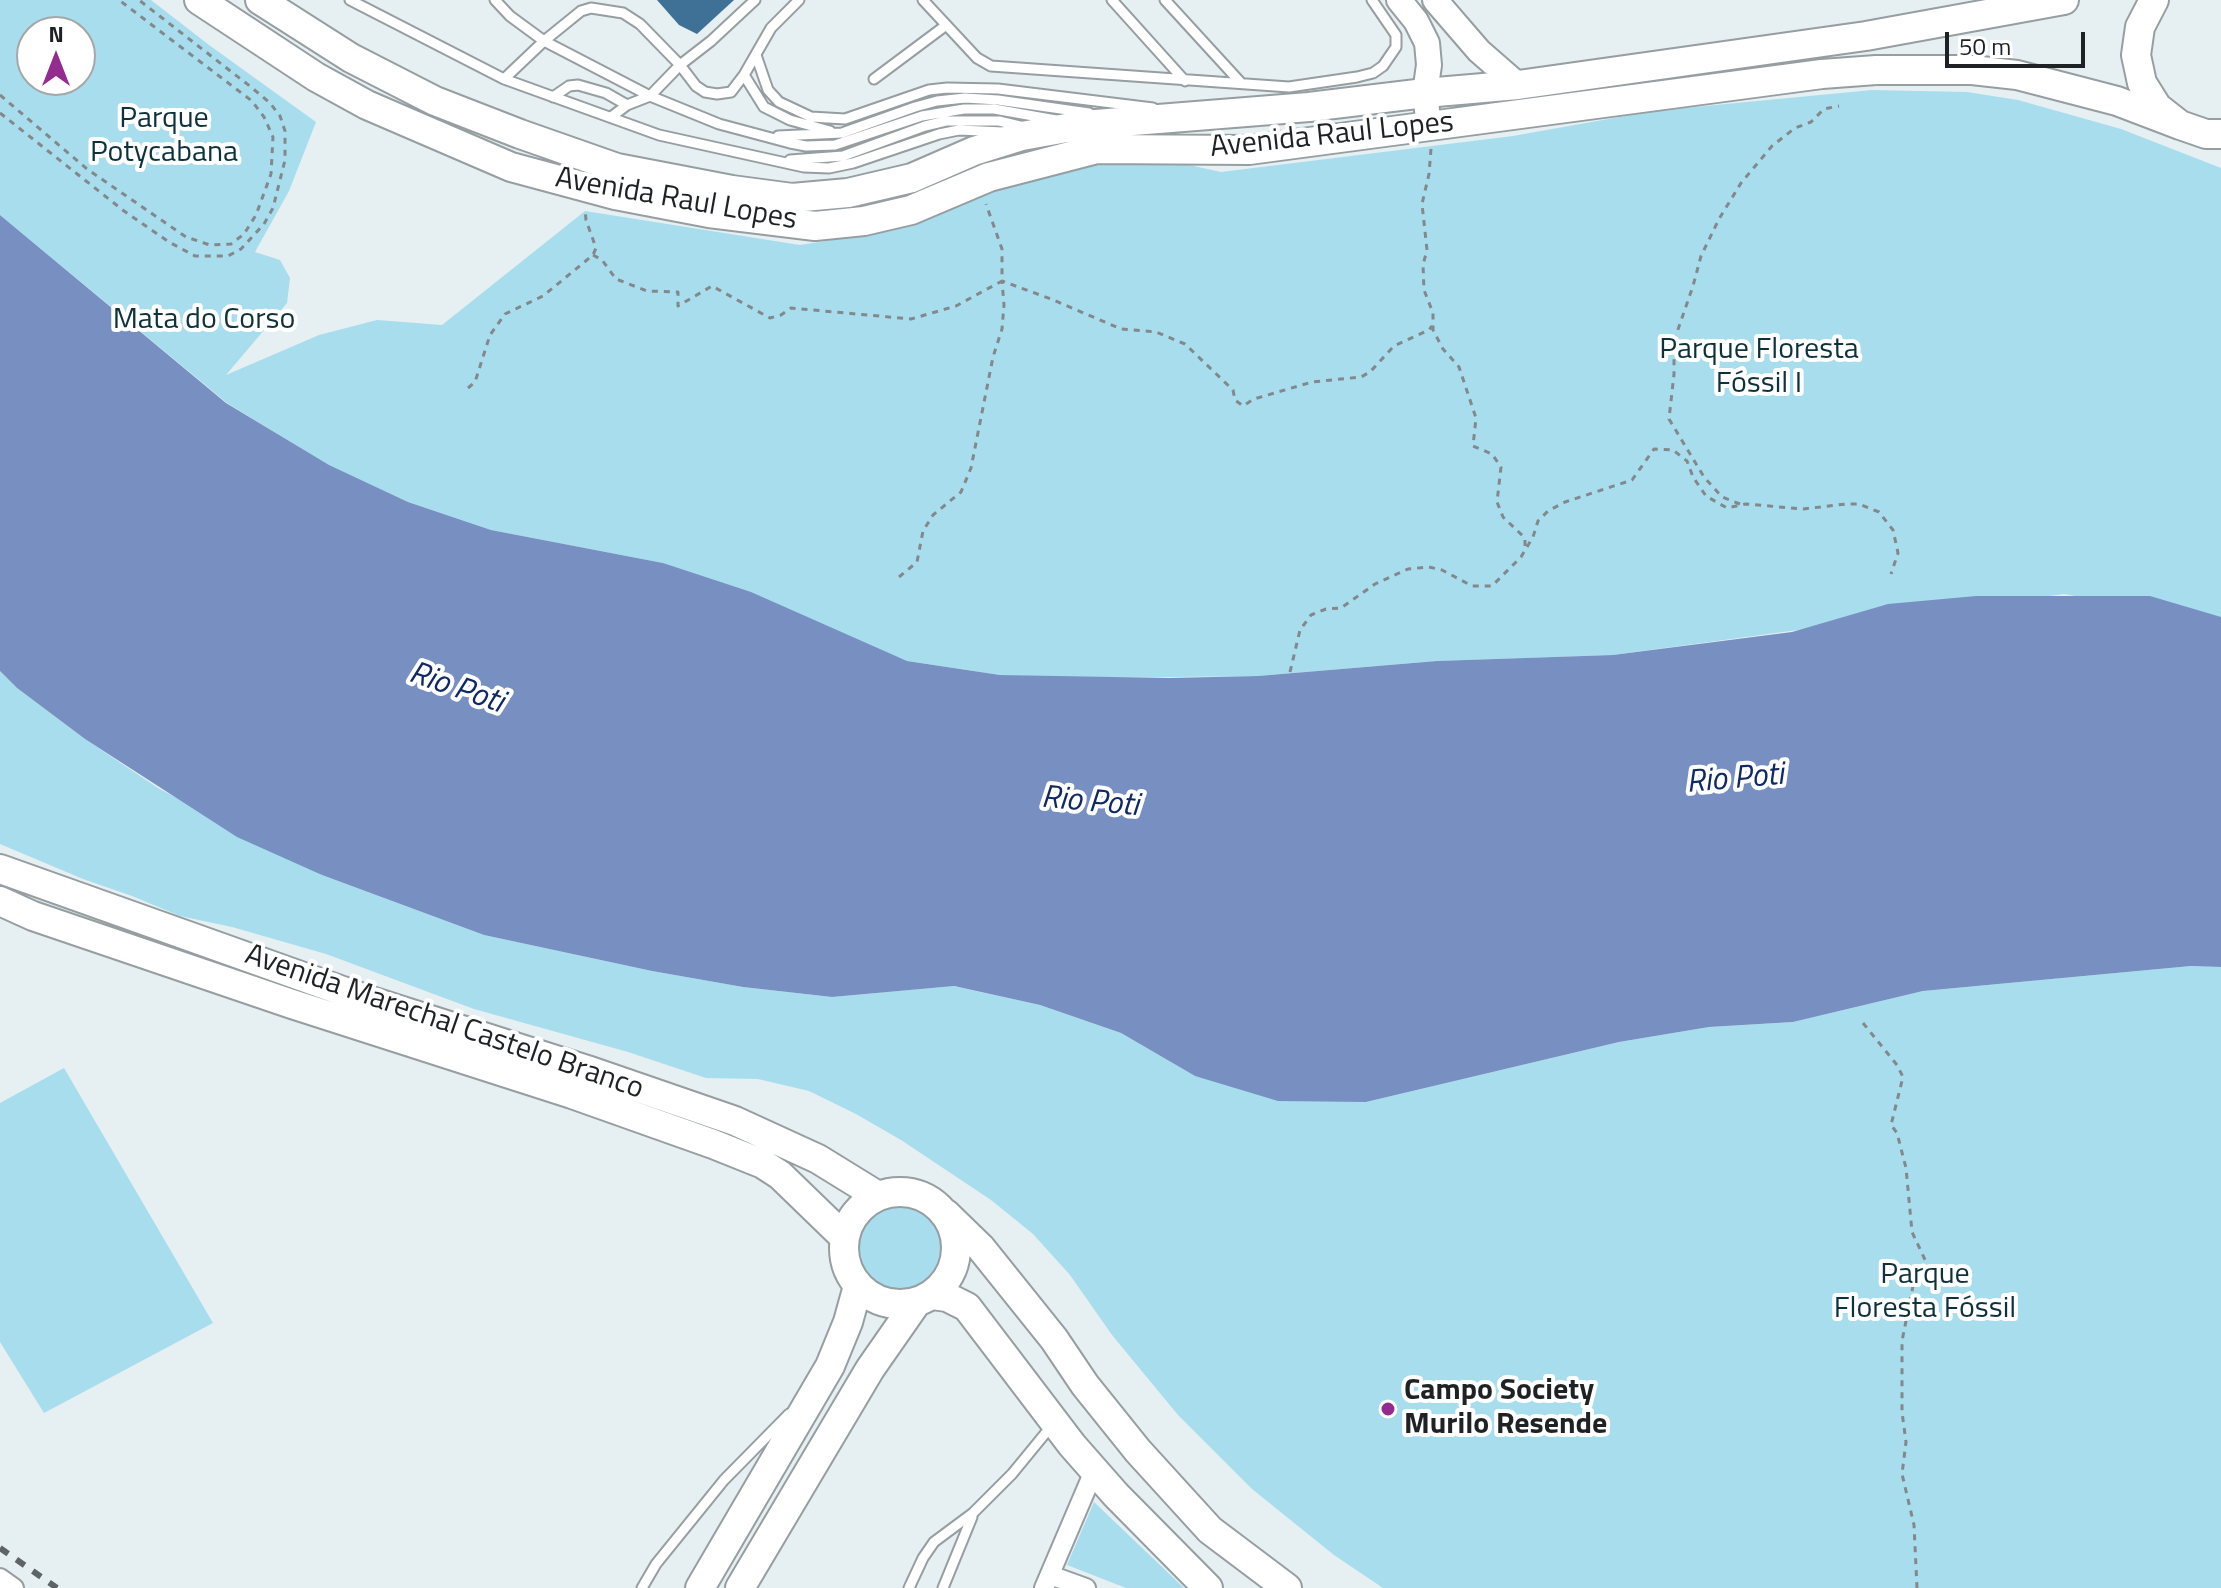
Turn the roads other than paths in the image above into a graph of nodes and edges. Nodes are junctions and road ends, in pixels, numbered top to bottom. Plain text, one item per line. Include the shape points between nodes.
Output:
1 (199, 0) edge
2 (260, 0) edge
3 (350, 0) edge
4 (495, 0) edge
5 (755, 0) edge
6 (799, 0) edge
7 (923, 0) edge
8 (1112, 0) edge
9 (1165, 0) edge
10 (1372, 0) edge
11 (1399, 0) edge
12 (1435, 0) edge
13 (2064, 0) edge
14 (2154, 0) edge
15 (945, 26) junction
16 (544, 41) junction
17 (756, 55) junction
18 (680, 65) junction
19 (744, 75) junction
20 (504, 79) junction
21 (874, 79) dead end
22 (1185, 81) junction
23 (1241, 83) junction
24 (1518, 85) junction
25 (1425, 93) junction
26 (650, 96) junction
27 (553, 97) junction
28 (627, 105) junction
29 (1203, 116) junction
30 (611, 117) junction
31 (1139, 122) junction
32 (1083, 125) junction
33 (842, 133) junction
34 (2207, 133) edge
35 (1033, 134) junction
36 (1430, 134) junction
37 (769, 136) junction
38 (772, 160) junction
39 (0, 869) edge
40 (0, 901) edge
41 (307, 977) junction
42 (292, 1004) junction
43 (587, 1070) junction
44 (572, 1094) junction
45 (878, 1196) junction
46 (946, 1214) junction
47 (844, 1237) junction
48 (858, 1286) junction
49 (924, 1299) junction
50 (820, 1383) junction
51 (1054, 1423) junction
52 (1094, 1471) junction
53 (973, 1513) junction
54 (0, 1578) edge
55 (1047, 1581) edge
56 (14, 1588) edge
57 (642, 1588) edge
58 (700, 1588) edge
59 (740, 1588) edge
60 (909, 1588) edge
61 (943, 1588) edge
62 (1086, 1588) edge
63 (1208, 1588) edge
64 (1287, 1588) edge

1 - 36 main road, Avenida Raul Lopes via 367,105 511,167 709,213 815,226 911,210 989,177 1097,149 1249,150
2 - 35 main road, Avenida Raul Lopes via 351,58 435,101 617,168 732,190 792,198 848,193 912,178 974,151
3 - 20 lane
4 - 16 lane
5 - 18 lane
6 - 17 lane via 771,28
7 - 15 lane
8 - 22 lane
9 - 23 lane
10 - 23 lane via 1396,35 1396,47 1373,73 1289,87
11 - 25 street via 1427,43
12 - 24 street via 1479,51
13 - 24 main road, Avenida Raul Lopes via 1866,36
14 - 34 main road via 2140,27 2136,55 2142,83 2157,107
15 - 21 lane
15 - 22 lane via 991,66
16 - 18 lane via 581,11 608,9 640,24
16 - 20 lane
16 - 26 lane
17 - 19 lane
17 - 29 lane via 768,90 779,102 811,117 845,119 947,88 998,89
18 - 19 lane via 696,86 717,94 731,92
18 - 26 lane
19 - 33 lane via 756,99 773,113
20 - 27 lane
22 - 23 lane
24 - 25 main road, Avenida Raul Lopes
25 - 29 main road, Avenida Raul Lopes
25 - 36 street
26 - 28 lane
26 - 37 lane via 719,124
27 - 28 lane via 578,85
27 - 30 lane
28 - 30 lane
29 - 31 main road, Avenida Raul Lopes
30 - 38 lane via 659,135
31 - 32 main road, Avenida Raul Lopes
31 - 33 lane via 965,98 915,107
32 - 35 main road, Avenida Raul Lopes
32 - 37 lane via 1024,113 964,109 922,116 835,145 806,146
33 - 37 lane
34 - 36 main road, Avenida Raul Lopes via 2117,101 2017,75 1923,69 1822,74
35 - 38 lane via 959,130 829,168
35 - 38 lane via 999,121 946,121 843,156
39 - 41 main road, Avenida Marechal Castelo Branco
40 - 42 main road, Avenida Marechal Castelo Branco
41 - 42 main road
41 - 43 main road, Avenida Marechal Castelo Branco
42 - 44 main road, Avenida Marechal Castelo Branco
43 - 44 main road
43 - 45 main road, Avenida Marechal Castelo Branco via 735,1121 818,1159
44 - 47 main road, Avenida Marechal Castelo Branco via 763,1164
45 - 46 main road via 915,1194
45 - 47 main road via 862,1206
46 - 49 main road via 957,1249 954,1268
46 - 64 main road via 981,1248 1129,1440 1210,1530
47 - 48 main road via 843,1255
48 - 49 main road via 895,1305
48 - 50 main road
49 - 51 main road via 947,1297 967,1307
49 - 59 main road via 870,1369
50 - 57 lane via 724,1480
50 - 58 main road
51 - 52 main road
51 - 53 lane
52 - 55 street
52 - 63 main road
53 - 60 lane via 934,1542
53 - 61 lane
54 - 56 street
55 - 62 street

